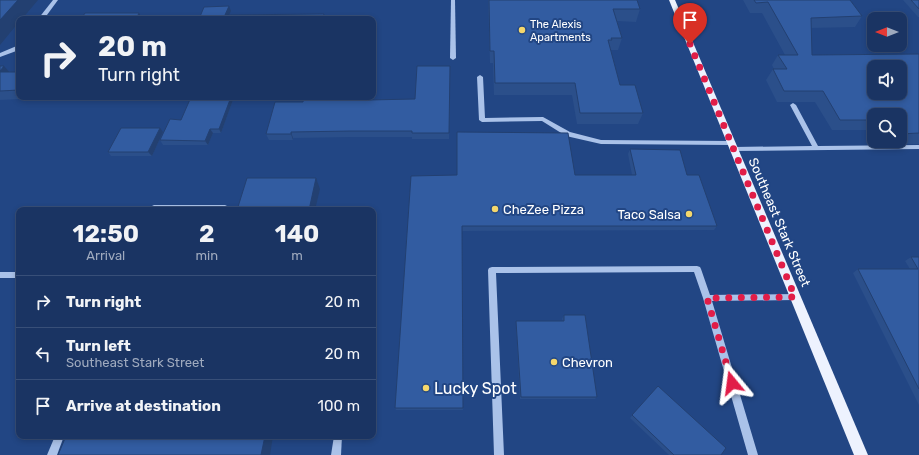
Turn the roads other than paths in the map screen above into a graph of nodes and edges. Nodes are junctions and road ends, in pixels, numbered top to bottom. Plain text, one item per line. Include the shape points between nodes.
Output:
1 (56, 0) edge
2 (453, 0) edge
3 (672, 0) edge
4 (43, 16) edge
5 (16, 49) edge
6 (0, 56) edge
7 (453, 58) dead end
8 (480, 77) dead end
9 (793, 105) edge
10 (732, 146) junction
11 (919, 147) edge
12 (816, 148) junction
13 (0, 275) edge
14 (16, 275) edge
15 (795, 297) junction
16 (707, 298) junction
17 (59, 439) edge
18 (338, 439) edge
19 (52, 455) edge
20 (336, 455) edge
21 (499, 455) edge
22 (753, 455) edge
23 (861, 455) edge

1 - 4 lane
2 - 7 lane
3 - 10 main road, Southeast Stark Street
5 - 6 lane
8 - 10 lane via 482,120 543,119 568,134 601,142
9 - 12 lane
10 - 12 lane
10 - 15 main road, Southeast Stark Street
11 - 12 lane
13 - 14 lane
15 - 16 lane
15 - 23 main road, Southeast Stark Street
16 - 21 lane via 697,269 492,270
16 - 22 lane
17 - 19 lane
18 - 20 lane

